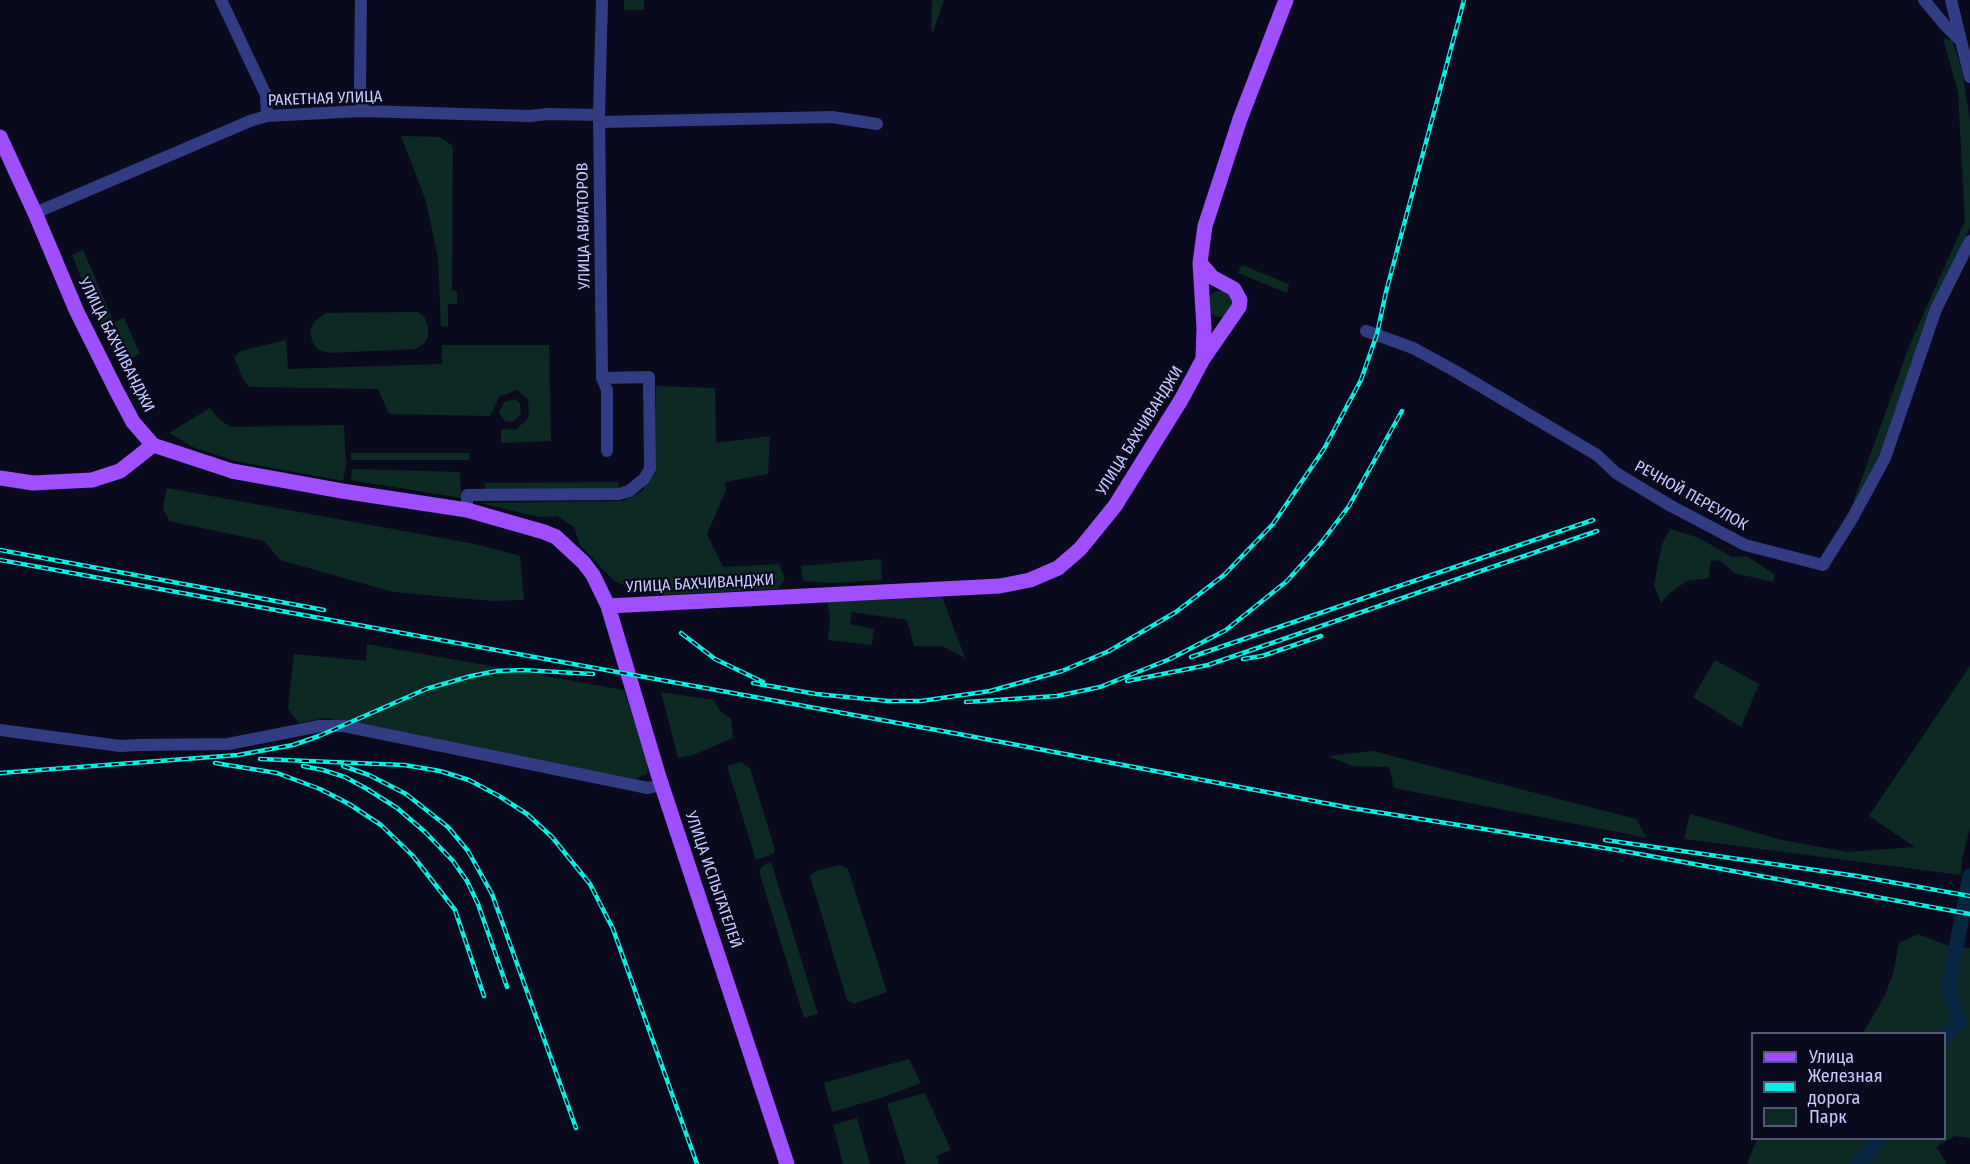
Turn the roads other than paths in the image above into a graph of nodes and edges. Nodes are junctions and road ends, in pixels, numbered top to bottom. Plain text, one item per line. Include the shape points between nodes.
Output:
1 (220, 0) edge
2 (361, 0) edge
3 (602, 0) edge
4 (1286, 0) edge
5 (1924, 0) edge
6 (1951, 0) edge
7 (1960, 40) junction
8 (1970, 77) edge
9 (362, 111) junction
10 (267, 116) junction
11 (599, 119) junction
12 (877, 124) dead end
13 (0, 137) edge
14 (35, 213) junction
15 (1970, 241) edge
16 (1200, 263) junction
17 (1218, 281) junction
18 (1203, 301) junction
19 (1230, 320) junction
20 (1366, 331) dead end
21 (1203, 359) junction
22 (602, 378) junction
23 (153, 445) junction
24 (607, 451) dead end
25 (0, 478) edge
26 (467, 510) junction
27 (608, 606) junction
28 (0, 730) edge
29 (662, 785) junction
30 (787, 1164) edge

1 - 10 street via 266,95
2 - 9 street
3 - 11 street, УЛИЦА АВИАТОРОВ
4 - 16 main road, УЛИЦА БАХЧИВАНДЖИ via 1211,204
5 - 7 street
6 - 7 street
7 - 8 street
9 - 10 street, РАКЕТНАЯ УЛИЦА
9 - 11 street, РАКЕТНАЯ УЛИЦА via 548,114
10 - 14 street, РАКЕТНАЯ УЛИЦА
11 - 12 street, РАКЕТНАЯ УЛИЦА via 832,117
11 - 22 street, УЛИЦА АВИАТОРОВ
13 - 14 main road, УЛИЦА БАХЧИВАНДЖИ
14 - 23 main road, УЛИЦА БАХЧИВАНДЖИ via 77,312 116,390 133,422
15 - 20 street, РЕЧНОЙ ПЕРЕУЛОК via 1936,309 1885,458 1823,565 1745,545 1671,506 1597,456 1455,371 1413,348
16 - 17 main road, УЛИЦА БАХЧИВАНДЖИ
16 - 18 main road, УЛИЦА БАХЧИВАНДЖИ
17 - 18 main road via 1206,288
17 - 19 main road, УЛИЦА БАХЧИВАНДЖИ via 1234,289 1240,300
18 - 19 main road via 1212,320
18 - 21 main road, УЛИЦА БАХЧИВАНДЖИ
19 - 21 main road, УЛИЦА БАХЧИВАНДЖИ
21 - 27 main road, УЛИЦА БАХЧИВАНДЖИ via 1127,487 1097,530 1058,568 1029,580 988,587
22 - 24 street, УЛИЦА АВИАТОРОВ via 607,390
22 - 26 street via 650,377 650,469 644,479 619,494 467,495
23 - 25 main road via 120,471 92,480 33,483
23 - 26 main road, УЛИЦА БАХЧИВАНДЖИ via 232,471
26 - 27 main road, УЛИЦА БАХЧИВАНДЖИ via 556,537 593,575
27 - 29 main road, УЛИЦА ИСПЫТАТЕЛЕЙ
28 - 29 street via 138,746 228,744 320,726 344,726 648,788
29 - 30 main road, УЛИЦА ИСПЫТАТЕЛЕЙ

